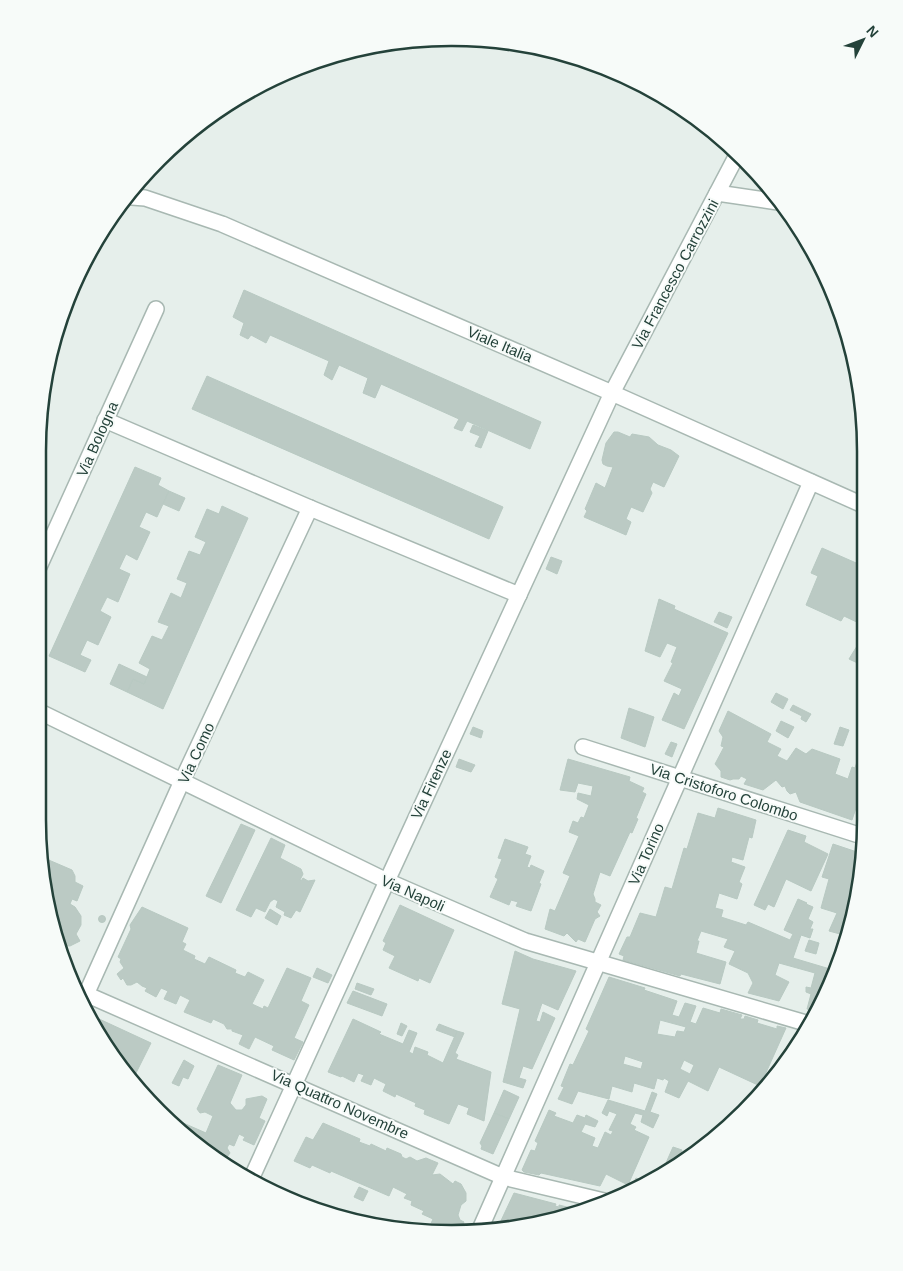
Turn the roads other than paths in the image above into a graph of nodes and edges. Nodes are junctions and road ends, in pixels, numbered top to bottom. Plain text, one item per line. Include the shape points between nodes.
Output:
1 (734, 161) edge
2 (717, 193) junction
3 (136, 197) edge
4 (770, 201) edge
5 (156, 309) dead end
6 (612, 393) junction
7 (105, 420) junction
8 (811, 482) junction
9 (857, 502) edge
10 (310, 508) junction
11 (46, 551) edge
12 (519, 595) junction
13 (46, 715) edge
14 (583, 747) dead end
15 (680, 778) junction
16 (182, 781) junction
17 (856, 834) edge
18 (386, 881) junction
19 (598, 963) junction
20 (85, 993) edge
21 (87, 996) edge
22 (802, 1022) edge
23 (294, 1084) junction
24 (254, 1173) edge
25 (503, 1176) junction
26 (594, 1199) edge
27 (483, 1223) edge

1 - 2 street, Via Francesco Carrozzini
2 - 4 street
2 - 6 street, Via Francesco Carrozzini
3 - 6 street, Viale Italia via 222,224
5 - 7 street, Via Bologna
6 - 8 street, Viale Italia
6 - 12 street, Via Firenze
7 - 10 street
7 - 11 street, Via Bologna
8 - 9 street, Viale Italia
8 - 15 street, Via Torino
10 - 12 street
10 - 16 street, Via Como
12 - 18 street, Via Firenze
13 - 16 street, Via Napoli
14 - 15 street, Via Cristoforo Colombo
15 - 17 street, Via Cristoforo Colombo
15 - 19 street, Via Torino
16 - 18 street, Via Napoli
16 - 20 street, Via Como
18 - 19 street, Via Napoli via 525,941
18 - 23 street, Via Firenze
19 - 22 street, Via Napoli
19 - 25 street, Via Torino
21 - 23 street, Via Quattro Novembre
23 - 24 street, Via Firenze
23 - 25 street, Via Quattro Novembre
25 - 26 street, Via Quattro Novembre
25 - 27 street, Via Torino

